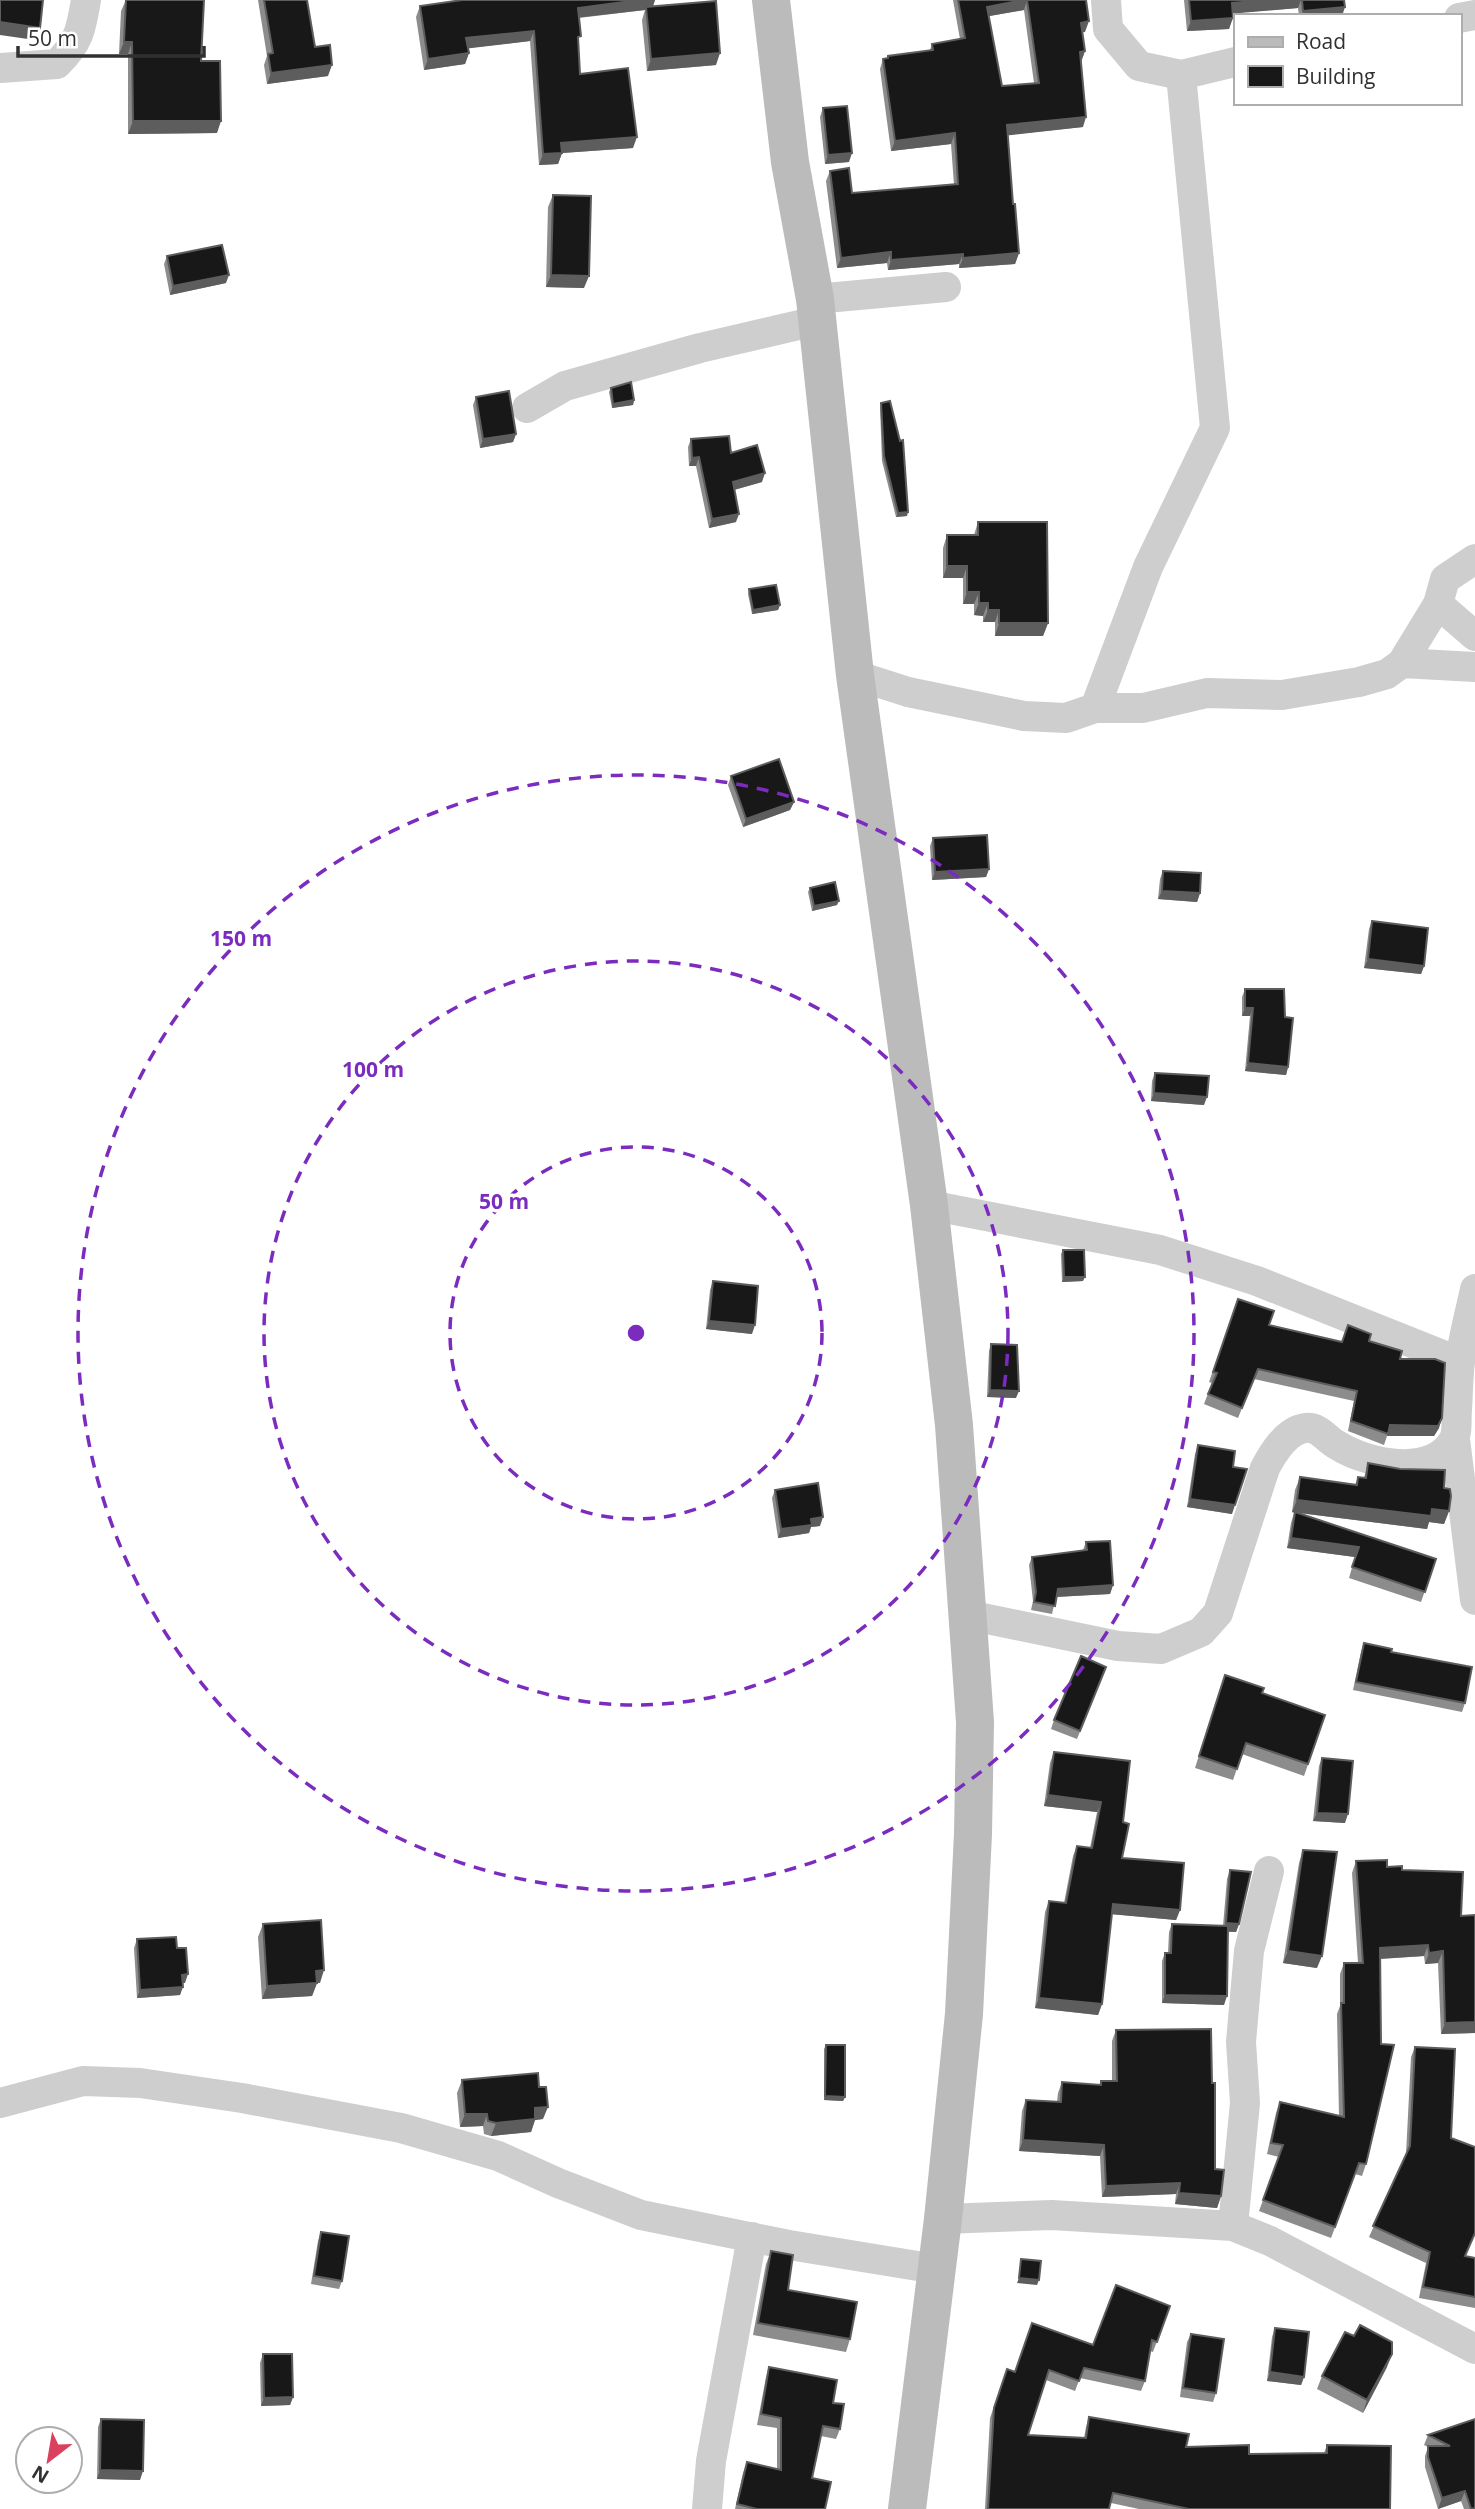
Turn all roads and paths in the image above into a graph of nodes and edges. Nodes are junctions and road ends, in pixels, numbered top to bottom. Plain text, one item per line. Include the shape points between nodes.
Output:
1 (86, 0) edge
2 (771, 0) edge
3 (1106, 0) edge
4 (1234, 62) edge
5 (0, 68) edge
6 (1181, 75) junction
7 (946, 287) dead end
8 (816, 310) junction
9 (527, 408) dead end
10 (1475, 559) edge
11 (1438, 604) junction
12 (1475, 636) edge
13 (1402, 663) junction
14 (1475, 667) edge
15 (855, 675) junction
16 (1095, 708) junction
17 (929, 1205) junction
18 (1475, 1289) edge
19 (1475, 1323) edge
20 (1460, 1362) junction
21 (1455, 1439) junction
22 (1475, 1600) edge
23 (968, 1615) junction
24 (1269, 1871) dead end
25 (0, 2103) edge
26 (943, 2219) junction
27 (1233, 2227) junction
28 (752, 2237) junction
29 (936, 2269) junction
30 (1475, 2349) edge
31 (707, 2509) edge
32 (907, 2509) edge

1 - 5 street via 73,48 57,64
2 - 8 main road via 790,162
3 - 6 street via 1108,29 1139,66
4 - 6 street
6 - 16 street via 1215,428 1148,567
7 - 8 street
8 - 9 street via 565,386
8 - 15 main road
10 - 11 street via 1446,579
11 - 12 street
11 - 13 street
13 - 14 street
13 - 16 street via 1387,674 1282,695 1207,693 1143,708
15 - 16 street via 908,692 1024,716 1066,718
15 - 17 main road
17 - 20 street via 1160,1250 1257,1281
17 - 23 main road via 954,1425
18 - 20 street
19 - 20 street
20 - 21 street
21 - 22 street
21 - 23 street via 1437,1458 1421,1464 1368,1460 1321,1432 1307,1428 1293,1433 1273,1452 1265,1468 1218,1613 1201,1632 1161,1649 1118,1646
23 - 26 main road via 975,1722 974,1834 964,2014
24 - 27 street via 1249,1951 1241,2042 1245,2103
25 - 28 street via 83,2081 140,2083 242,2098 401,2128 498,2156 641,2215
26 - 27 street via 1052,2215
26 - 29 main road
27 - 30 street via 1270,2241
28 - 29 street
28 - 31 street via 711,2461
29 - 32 main road

